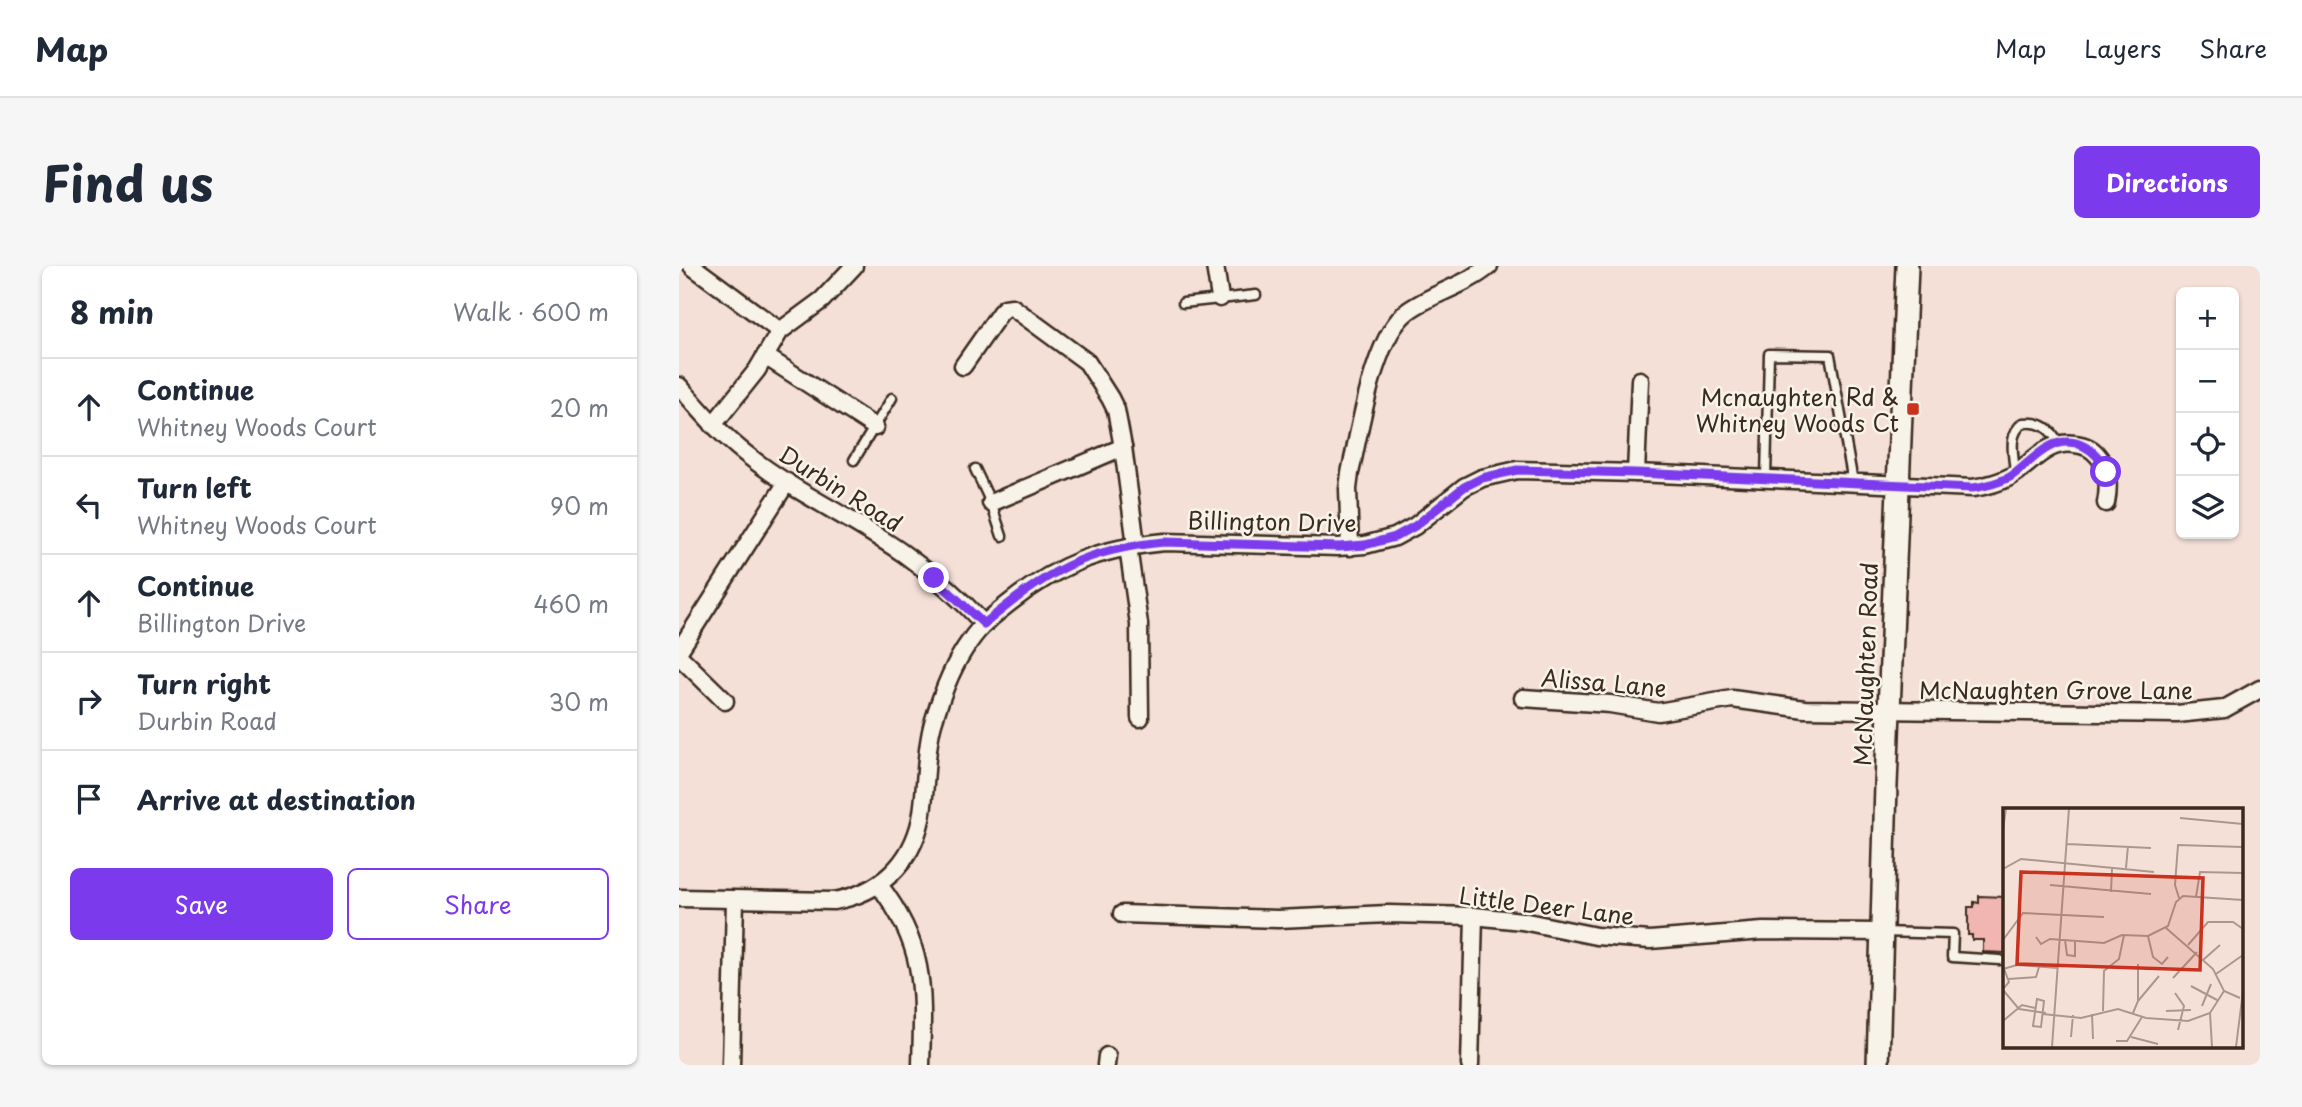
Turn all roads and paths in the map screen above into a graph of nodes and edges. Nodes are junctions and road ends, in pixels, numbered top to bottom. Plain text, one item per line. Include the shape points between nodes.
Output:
1 (692, 266) edge
2 (854, 266) edge
3 (1215, 266) edge
4 (1489, 266) edge
5 (1907, 266) edge
6 (1256, 295) dead end
7 (1220, 298) junction
8 (1183, 303) dead end
9 (779, 331) junction
10 (765, 356) junction
11 (963, 366) dead end
12 (1640, 380) dead end
13 (679, 386) edge
14 (893, 398) dead end
15 (713, 425) junction
16 (875, 427) junction
17 (2059, 443) junction
18 (1123, 447) junction
19 (854, 460) dead end
20 (975, 469) dead end
21 (1636, 473) junction
22 (2015, 473) junction
23 (1766, 478) junction
24 (787, 482) junction
25 (1853, 482) junction
26 (1898, 485) junction
27 (991, 502) junction
28 (2106, 503) dead end
29 (1002, 536) dead end
30 (1132, 546) junction
31 (1350, 547) junction
32 (984, 624) junction
33 (679, 653) edge
34 (2260, 690) edge
35 (1523, 698) dead end
36 (725, 701) dead end
37 (1889, 710) junction
38 (1140, 718) dead end
39 (879, 885) junction
40 (679, 898) edge
41 (736, 900) junction
42 (1122, 914) dead end
43 (1474, 916) junction
44 (1882, 932) junction
45 (2000, 960) dead end
46 (731, 1065) edge
47 (921, 1065) edge
48 (1470, 1065) edge
49 (1878, 1065) edge

1 - 9 street
2 - 9 street via 823,300
3 - 7 street
4 - 31 street via 1406,312 1385,341 1350,473
5 - 26 street, McNaughten Road
6 - 7 lane
7 - 8 lane
9 - 10 street
10 - 15 street
10 - 16 street
11 - 18 street via 1000,313 1005,308 1018,310 1087,362 1116,410
12 - 21 street
13 - 15 street, Durbin Road
14 - 16 lane
15 - 24 street, Durbin Road
16 - 19 lane
17 - 22 street, Billington Drive
17 - 22 lane via 2042,424 2017,427 2013,436
17 - 28 street via 2083,445 2102,460 2108,483
18 - 27 street
18 - 30 street
20 - 27 lane
21 - 23 street, Billington Drive
21 - 31 street, Billington Drive via 1500,473 1464,487 1395,537
22 - 26 street, Billington Drive via 1985,486
23 - 25 street, Billington Drive
23 - 25 lane via 1769,354 1830,355
24 - 32 street, Durbin Road via 903,553
24 - 33 street
25 - 26 street, Billington Drive
26 - 37 street, McNaughten Road
27 - 29 lane
30 - 31 street, Billington Drive via 1199,542
30 - 32 street, Billington Drive via 1061,568
30 - 38 street via 1142,670
32 - 39 street, Billington Drive via 948,683 933,724 918,831 905,857
33 - 36 street
34 - 37 street, McNaughten Grove Lane via 2224,709 2202,713
35 - 37 street, Alissa Lane via 1658,712 1733,699 1805,709
37 - 44 street, McNaughten Road
39 - 41 street via 834,901
39 - 47 street via 914,943 923,992
40 - 41 street
41 - 46 street
42 - 43 street, Little Deer Lane via 1278,919
43 - 44 street, Little Deer Lane via 1627,939 1774,930
43 - 48 street
44 - 45 lane via 1954,934 1952,957
44 - 49 street, McNaughten Road

